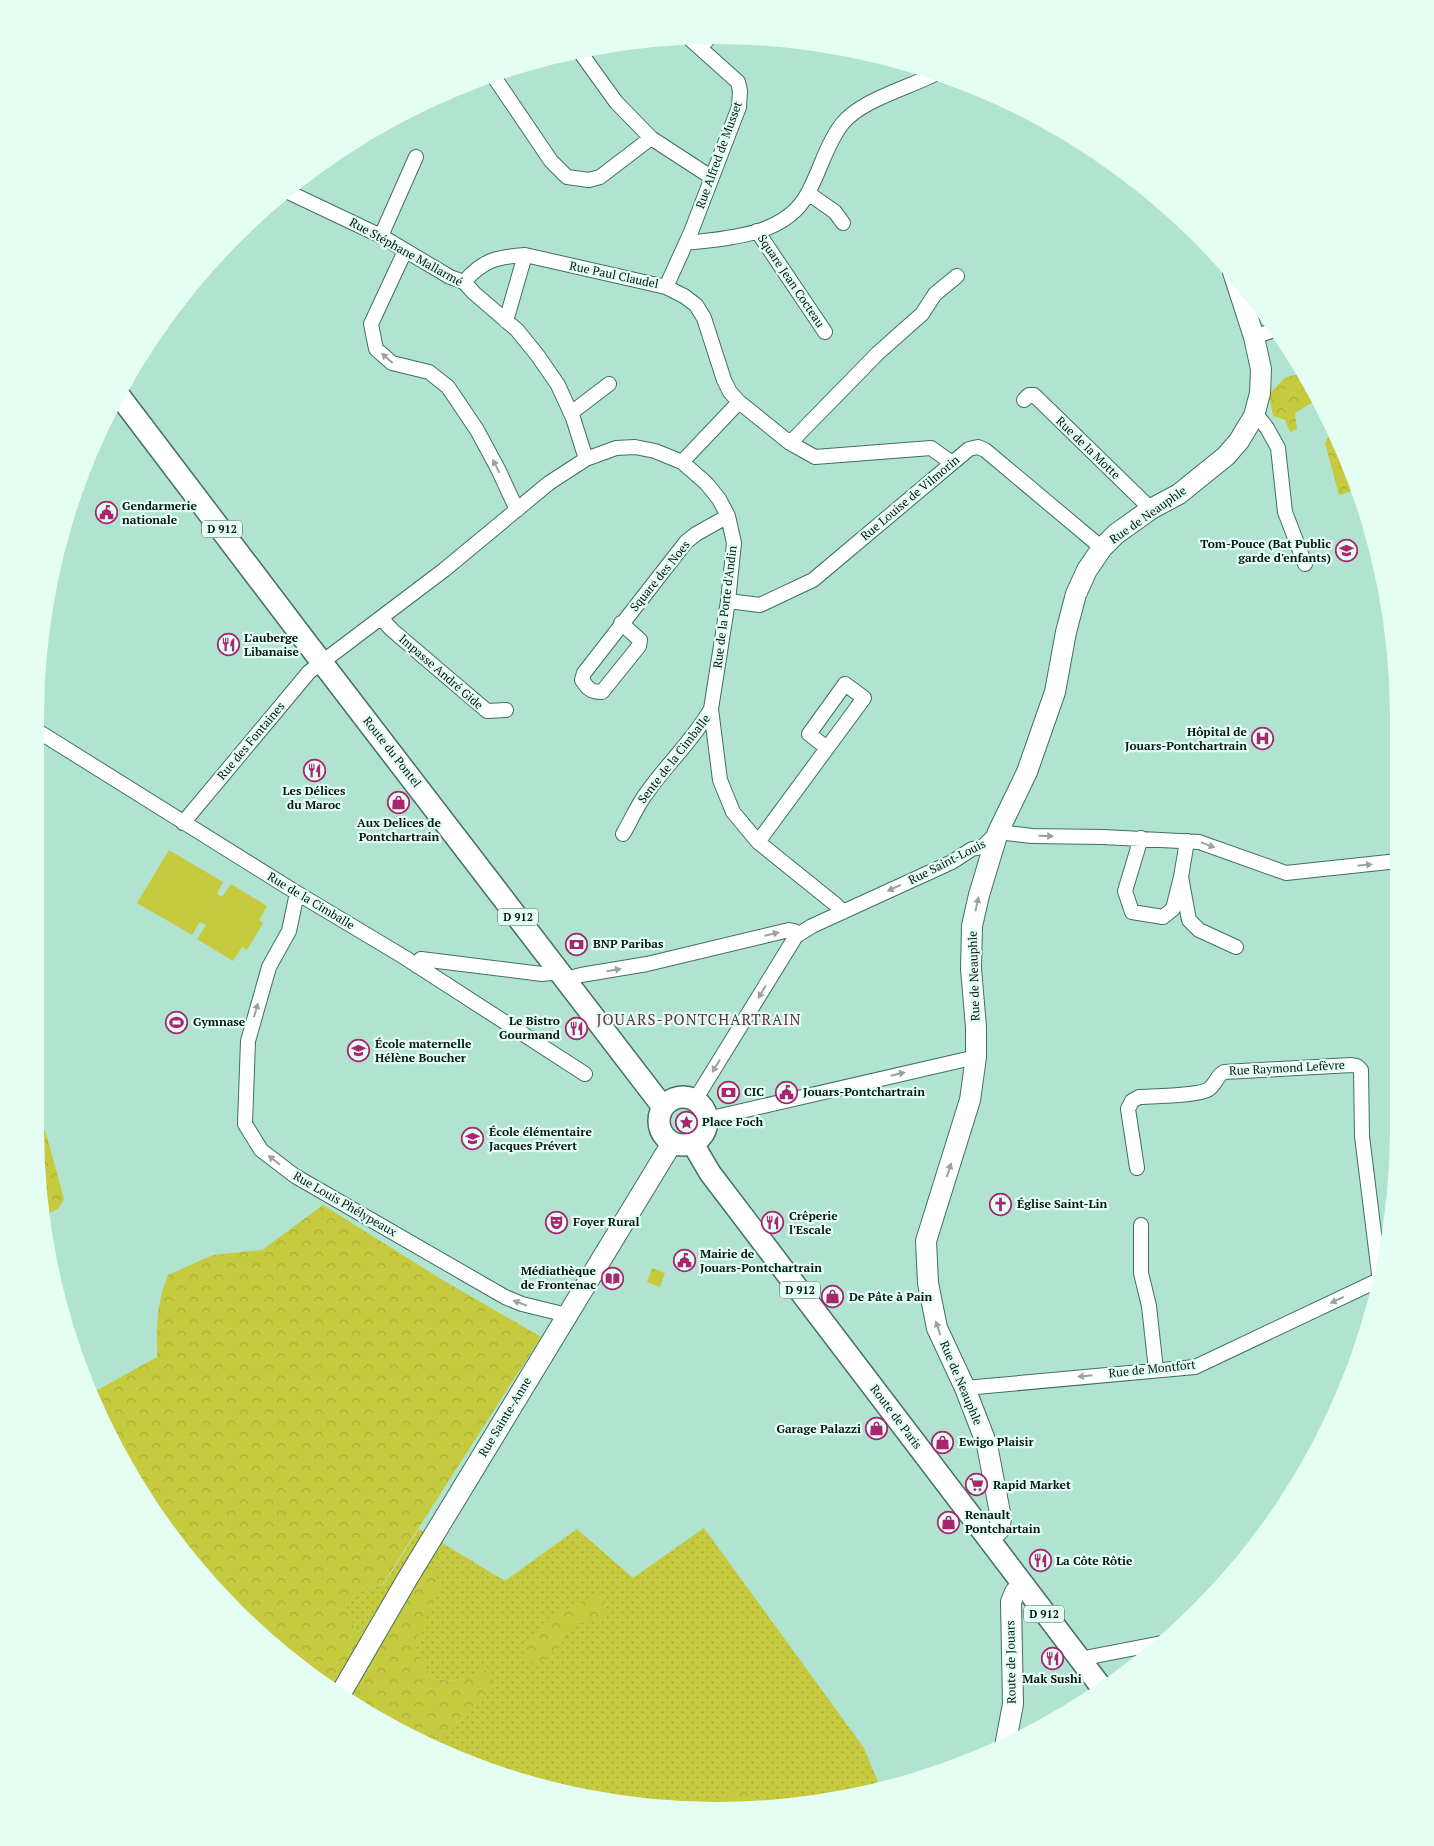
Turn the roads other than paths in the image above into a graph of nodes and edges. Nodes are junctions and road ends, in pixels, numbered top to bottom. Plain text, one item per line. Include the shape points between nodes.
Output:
1 (703, 44) edge
2 (584, 57) edge
3 (927, 77) edge
4 (497, 81) edge
5 (652, 138) junction
6 (416, 157) dead end
7 (711, 177) junction
8 (808, 193) junction
9 (293, 194) edge
10 (843, 224) dead end
11 (757, 231) junction
12 (381, 236) junction
13 (686, 243) junction
14 (405, 251) junction
15 (524, 256) junction
16 (958, 276) dead end
17 (464, 282) junction
18 (666, 287) junction
19 (1240, 294) edge
20 (506, 321) junction
21 (825, 332) dead end
22 (1269, 332) edge
23 (1254, 337) junction
24 (609, 384) dead end
25 (124, 399) edge
26 (1024, 400) dead end
27 (739, 402) junction
28 (571, 413) junction
29 (1252, 420) junction
30 (790, 443) junction
31 (586, 459) junction
32 (682, 462) junction
33 (952, 463) junction
34 (517, 510) junction
35 (1151, 510) junction
36 (728, 516) junction
37 (1102, 548) junction
38 (1305, 564) dead end
39 (728, 601) junction
40 (381, 618) junction
41 (621, 623) junction
42 (322, 663) junction
43 (712, 709) junction
44 (506, 710) dead end
45 (44, 735) edge
46 (827, 748) dead end
47 (184, 823) junction
48 (998, 832) junction
49 (623, 834) dead end
50 (1141, 838) junction
51 (1187, 841) junction
52 (758, 842) junction
53 (1390, 862) edge
54 (1181, 877) junction
55 (297, 893) junction
56 (842, 912) junction
57 (796, 936) junction
58 (1236, 947) dead end
59 (417, 966) junction
60 (563, 976) junction
61 (976, 1057) junction
62 (585, 1074) dead end
63 (695, 1100) junction
64 (663, 1107) junction
65 (707, 1119) junction
66 (682, 1144) junction
67 (1137, 1168) dead end
68 (1141, 1225) dead end
69 (1377, 1258) edge
70 (1371, 1284) edge
71 (567, 1315) junction
72 (1156, 1370) junction
73 (965, 1388) junction
74 (988, 1538) junction
75 (1023, 1586) junction
76 (1148, 1646) edge
77 (1079, 1660) junction
78 (1098, 1684) edge
79 (343, 1689) edge
80 (1008, 1736) edge

1 - 7 street, Rue Alfred de Musset via 738,82 740,90 740,107
2 - 5 street via 616,102
3 - 8 street via 865,105 842,124
4 - 5 street via 551,161 566,177 589,180 600,177
5 - 7 street
6 - 12 street
7 - 13 street, Rue Alfred de Musset
8 - 10 street via 835,212
8 - 11 street via 799,208 781,221
9 - 12 street, Rue Stéphane Mallarmé
11 - 13 street via 732,238
11 - 21 street, Square Jean Cocteau
12 - 14 street, Rue Stéphane Mallarmé
13 - 18 street, Rue Alfred de Musset
14 - 17 street, Rue Stéphane Mallarmé
34 -> 14 street via 477,430 448,387 429,372 392,363 376,349 371,324
15 - 17 street, Rue Paul Claudel via 488,261 475,269
15 - 18 street, Rue Paul Claudel
15 - 20 street
16 - 30 street via 935,294 922,314 878,353
17 - 20 street, Rue Stéphane Mallarmé
18 - 27 street, Rue Paul Claudel via 696,305 704,318 724,380
19 - 23 street, Rue de Neauphle
20 - 28 street, Rue Stéphane Mallarmé via 538,356 558,385
22 - 23 street
23 - 29 street, Rue de Neauphle via 1260,369 1260,394
24 - 28 street
25 - 42 main road, Route du Pontel / D 912
26 - 35 street, Rue de la Motte via 1034,394
27 - 30 street, Rue Paul Claudel
27 - 32 street
28 - 31 street, Rue Stéphane Mallarmé
29 - 35 street, Rue de Neauphle via 1226,456 1179,494
29 - 38 street via 1260,419 1278,448 1285,512
30 - 33 street, Rue Paul Claudel via 815,457 931,448
31 - 32 street, Rue de la Porte d'Andin via 616,448 635,447
31 - 34 street, Rue de la Porte d'Andin via 549,483
32 - 36 street, Rue de la Porte d'Andin via 706,483
33 - 37 street, Rue Louise de Vilmorin via 969,449 978,447 985,450
33 - 39 street, Rue Louise de Vilmorin via 813,580 760,605
34 - 40 street, Rue de la Porte d'Andin
35 - 37 street, Rue de Neauphle
36 - 39 street, Rue de la Porte d'Andin via 734,543
36 - 41 street, Square des Noes via 686,542
37 - 48 street, Rue de Neauphle via 1076,594 1052,701 1027,772
39 - 43 street, Rue de la Porte d'Andin
40 - 42 street, Rue de la Porte d'Andin
40 - 44 street, Impasse André Gide via 487,712
41 - 41 street, Square des Noes via 584,672 582,680 594,692 602,692 639,646 640,640
42 - 47 street, Rue des Fontaines via 309,672
42 - 60 main road, Route du Pontel / D 912
43 - 49 street, Sente de la Cimballe via 635,809 635,816
43 - 52 street, Rue de la Porte d'Andin via 720,780 733,812
45 - 47 street, Rue de la Cimballe
46 - 52 street
47 - 55 street, Rue de la Cimballe
48 -> 50 street, Rue Saint-Louis via 1032,836
48 -> 56 street, Rue Saint-Louis via 982,847
61 -> 48 street, Rue de Neauphle via 972,926
50 - 51 street, Rue Saint-Louis
50 - 54 street via 1125,891 1132,912 1163,917 1172,909
51 -> 53 street, Rue Saint-Louis via 1199,842 1286,873
51 - 54 street
52 - 56 street, Rue de la Porte d'Andin
54 - 58 street via 1189,920 1199,930
55 - 59 street, Rue de la Cimballe
71 -> 55 street, Rue Louis Phélypeaux via 522,1304 505,1296 295,1176 261,1150 245,1124 248,1041 268,967 289,931
56 - 57 street, Rue Saint-Louis
60 -> 57 street via 647,964 789,930
57 -> 63 street
59 - 60 street via 421,959
59 - 62 street, Rue de la Cimballe
60 - 64 main road, Route du Pontel / D 912
65 -> 61 street
73 -> 61 street, Rue de Neauphle via 937,1328 928,1283 926,1241 970,1100
63 - 64 main road via 682,1097
63 - 65 main road
64 - 66 main road via 659,1127 666,1139
65 - 66 main road via 704,1134
66 - 71 street, Rue Sainte-Anne
66 - 74 main road, Route de Paris / D 912 via 710,1173
67 - 69 street, Rue Raymond Lefèvre via 1128,1109 1132,1101 1140,1097 1202,1092 1214,1085 1224,1072 1352,1064 1361,1070 1362,1136
68 - 72 street via 1141,1273 1150,1306
70 -> 72 street, Rue de Montfort via 1195,1367
71 - 79 street, Rue Sainte-Anne
72 -> 73 street, Rue de Montfort
73 - 74 street, Rue de Neauphle via 987,1445 1000,1512 999,1530
74 - 75 main road, Route de Paris / D 912
75 - 77 main road, Route de Paris / D 912
75 - 80 street, Route de Jouars via 1015,1592 1011,1602 1013,1704
76 - 77 street
77 - 78 main road, Route de Paris / D 912

